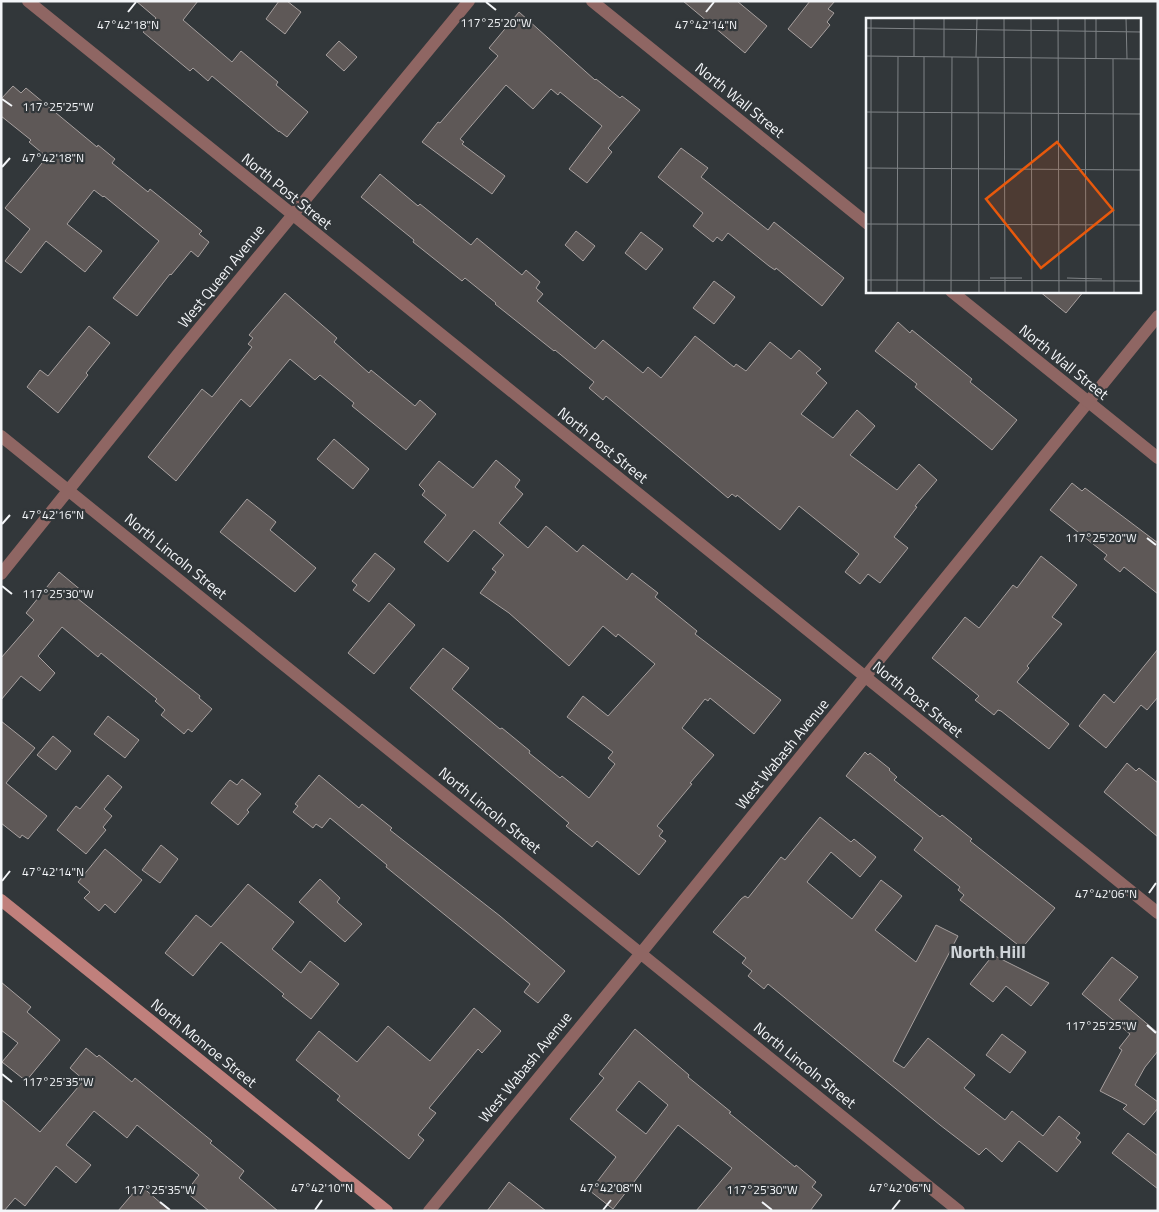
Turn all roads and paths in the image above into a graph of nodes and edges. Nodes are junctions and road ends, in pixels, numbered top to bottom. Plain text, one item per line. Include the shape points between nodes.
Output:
1 (28, 1) edge
2 (470, 1) edge
3 (592, 1) edge
4 (292, 216) junction
5 (866, 222) edge
6 (952, 292) edge
7 (1158, 316) edge
8 (1088, 402) junction
9 (1, 436) edge
10 (1158, 458) edge
11 (69, 490) junction
12 (1, 574) edge
13 (866, 677) junction
14 (1, 900) edge
15 (1158, 913) edge
16 (641, 953) junction
17 (387, 1211) edge
18 (429, 1211) edge
19 (959, 1211) edge

1 - 4 street, North Post Street
2 - 4 street, West Queen Avenue
3 - 5 street, North Wall Street
4 - 11 street, West Queen Avenue
4 - 13 street, North Post Street
6 - 8 street, North Wall Street
7 - 8 street, West Wabash Avenue
8 - 10 street, North Wall Street
8 - 13 street, West Wabash Avenue
9 - 11 street, North Lincoln Street
11 - 12 street, West Queen Avenue
11 - 16 street, North Lincoln Street
13 - 15 street, North Post Street
13 - 16 street, West Wabash Avenue
14 - 17 main road, North Monroe Street
16 - 18 street, West Wabash Avenue
16 - 19 street, North Lincoln Street

